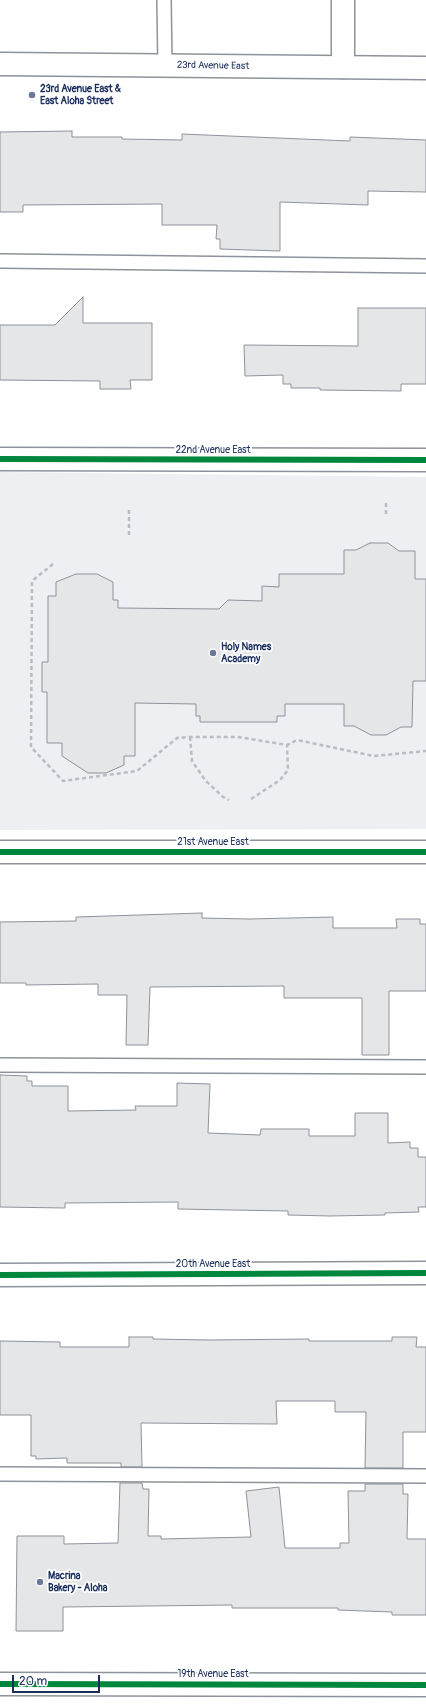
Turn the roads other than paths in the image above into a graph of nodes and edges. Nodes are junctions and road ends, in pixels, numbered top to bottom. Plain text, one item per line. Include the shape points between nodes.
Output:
1 (164, 0) edge
2 (343, 0) edge
3 (0, 64) edge
4 (165, 66) junction
5 (343, 67) junction
6 (426, 68) edge
7 (0, 261) edge
8 (426, 266) edge
9 (0, 459) edge
10 (426, 460) edge
11 (0, 852) edge
12 (426, 852) edge
13 (0, 1065) edge
14 (426, 1067) edge
15 (426, 1273) edge
16 (0, 1275) edge
17 (0, 1474) edge
18 (426, 1476) edge
19 (0, 1684) edge
20 (426, 1685) edge

1 - 4 lane
2 - 5 street
3 - 4 street, 23rd Avenue East
4 - 5 street, 23rd Avenue East
5 - 6 street, 23rd Avenue East
7 - 8 lane
9 - 10 street, 22nd Avenue East
11 - 12 street, 21st Avenue East
13 - 14 lane
15 - 16 street, 20th Avenue East
17 - 18 lane
19 - 20 street, 19th Avenue East

